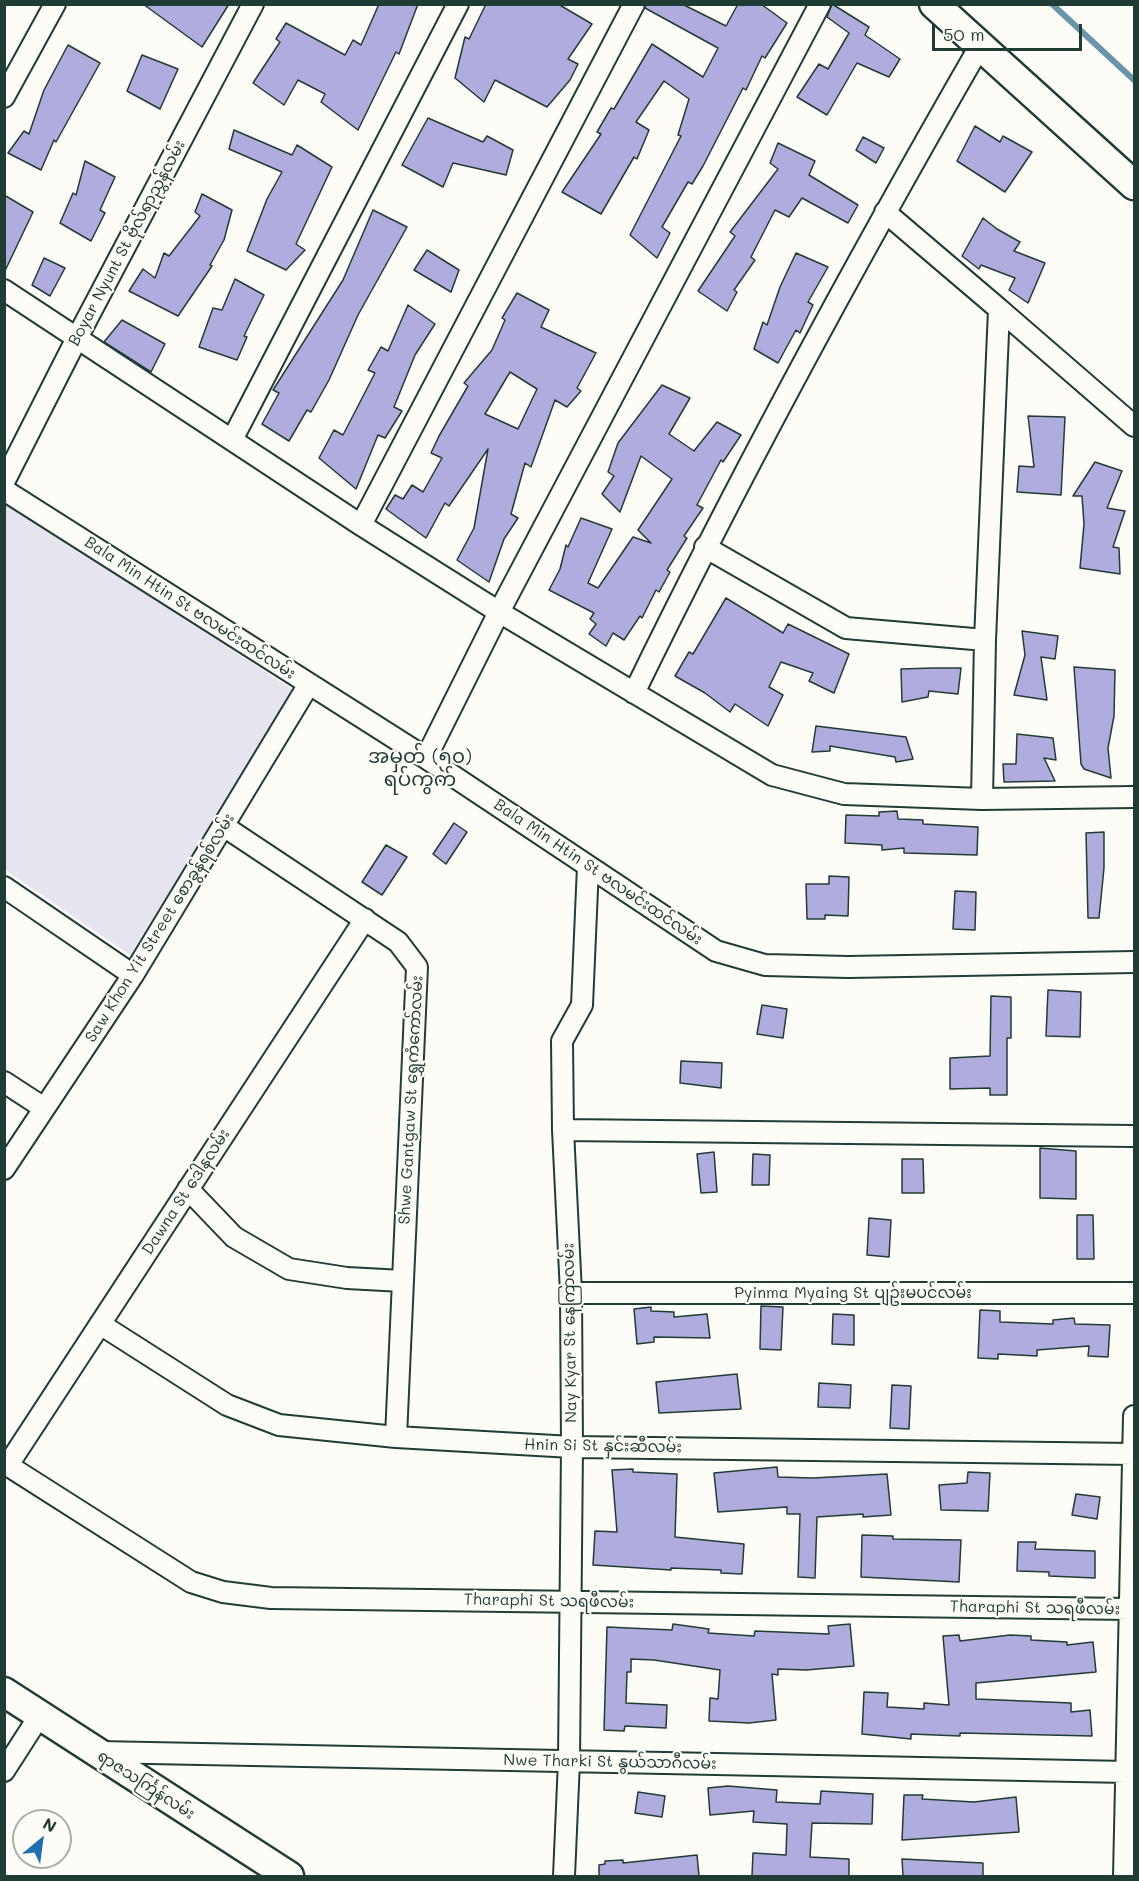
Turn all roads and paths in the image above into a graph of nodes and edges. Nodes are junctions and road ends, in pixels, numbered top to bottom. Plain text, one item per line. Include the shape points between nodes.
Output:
1 (55, 4) edge
2 (253, 4) edge
3 (458, 4) edge
4 (634, 4) edge
5 (820, 4) edge
6 (934, 4) edge
7 (980, 46) junction
8 (4, 97) edge
9 (1134, 185) edge
10 (885, 212) junction
11 (4, 290) edge
12 (999, 309) junction
13 (77, 338) junction
14 (1134, 426) edge
15 (233, 438) junction
16 (4, 482) edge
17 (4, 490) edge
18 (361, 525) junction
19 (705, 547) junction
20 (499, 612) junction
21 (985, 640) junction
22 (309, 684) junction
23 (634, 693) junction
24 (426, 758) junction
25 (1134, 797) edge
26 (982, 799) junction
27 (225, 827) junction
28 (588, 866) junction
29 (4, 887) edge
30 (365, 919) junction
31 (1134, 962) edge
32 (134, 975) junction
33 (4, 1082) edge
34 (44, 1108) junction
35 (562, 1130) junction
36 (1134, 1136) edge
37 (4, 1169) edge
38 (188, 1188) junction
39 (403, 1281) junction
40 (571, 1293) junction
41 (1134, 1293) edge
42 (100, 1324) junction
43 (1134, 1416) edge
44 (396, 1437) junction
45 (572, 1447) junction
46 (1134, 1454) edge
47 (6, 1464) edge
48 (569, 1601) junction
49 (1130, 1610) junction
50 (4, 1692) edge
51 (40, 1715) junction
52 (94, 1752) junction
53 (568, 1761) junction
54 (4, 1771) edge
55 (1127, 1772) junction
56 (289, 1876) edge
57 (564, 1876) edge
58 (1124, 1876) edge

1 - 8 street
2 - 13 street, Boyar Nyunt St ဗိုလ်ရာညွှန်လမ်း
3 - 15 street
4 - 18 street
5 - 20 street
6 - 7 main road
7 - 9 main road
7 - 10 street
10 - 12 street
10 - 19 street
11 - 13 street
12 - 14 street
12 - 21 street
13 - 15 street
13 - 16 street, Boyar Nyunt St ဗိုလ်ရာညွှန်လမ်း
15 - 18 street
17 - 22 street, Bala Min Htin St ဗလမင်းထင်လမ်း
18 - 20 street
19 - 21 street via 846,628
19 - 23 street
20 - 23 street
20 - 24 street
21 - 26 street
22 - 24 street, Bala Min Htin St ဗလမင်းထင်လမ်း
22 - 27 street, Saw Khon Yit Street စောခွန်ရစ်လမ်း
23 - 26 street via 772,775 844,794
24 - 28 street, Bala Min Htin St ဗလမင်းထင်လမ်း
25 - 26 street
27 - 30 street, Shwe Gantgaw St ရွှေကံကော်လမ်း
27 - 32 street, Saw Khon Yit Street စောခွန်ရစ်လမ်း
28 - 31 street, Bala Min Htin St ဗလမင်းထင်လမ်း via 716,951 765,965
28 - 35 street, Nay Kyar St နေကြာလမ်း via 582,1005 562,1041
29 - 32 street
30 - 38 street, Dawna St ဒေါနလမ်း
30 - 39 street, Shwe Gantgaw St ရွှေကံကော်လမ်း via 398,942 417,967
32 - 34 street, Saw Khon Yit Street စောခွန်ရစ်လမ်း
33 - 34 street
34 - 37 street, Saw Khon Yit Street စောခွန်ရစ်လမ်း
35 - 36 street
35 - 40 street, Nay Kyar St နေကြာလမ်း
38 - 39 street via 234,1237 289,1269
38 - 42 street, Dawna St ဒေါနလမ်း
39 - 44 street, Shwe Gantgaw St ရွှေကံကော်လမ်း
40 - 41 street, Pyinma Myaing St ပျဥ်းမပင်လမ်း
40 - 45 street, Nay Kyar St နေကြာလမ်း
42 - 44 street, Hnin Si St နှင်းဆီလမ်း via 226,1405 279,1425
42 - 47 street, Dawna St ဒေါနလမ်း
43 - 46 street
44 - 45 street, Hnin Si St နှင်းဆီလမ်း
45 - 46 street, Hnin Si St နှင်းဆီလမ်း
45 - 48 street, Nay Kyar St နေကြာလမ်း
46 - 49 street
47 - 48 street, Tharaphi St သရဖီလမ်း via 191,1582 223,1592 271,1598
48 - 49 street, Tharaphi St သရဖီလမ်း
48 - 53 street, Nay Kyar St နေကြာလမ်း
49 - 55 street
50 - 51 main road, ရာဇသင်္ကြန်လမ်း
51 - 52 main road, ရာဇသင်္ကြန်လမ်း
51 - 54 street
52 - 53 street, Nwe Tharki St နွယ်သာဂီလမ်း
52 - 56 main road, ရာဇသင်္ကြန်လမ်း
53 - 55 street, Nwe Tharki St နွယ်သာဂီလမ်း
53 - 57 street, Nay Kyar St နေကြာလမ်း
55 - 58 street

